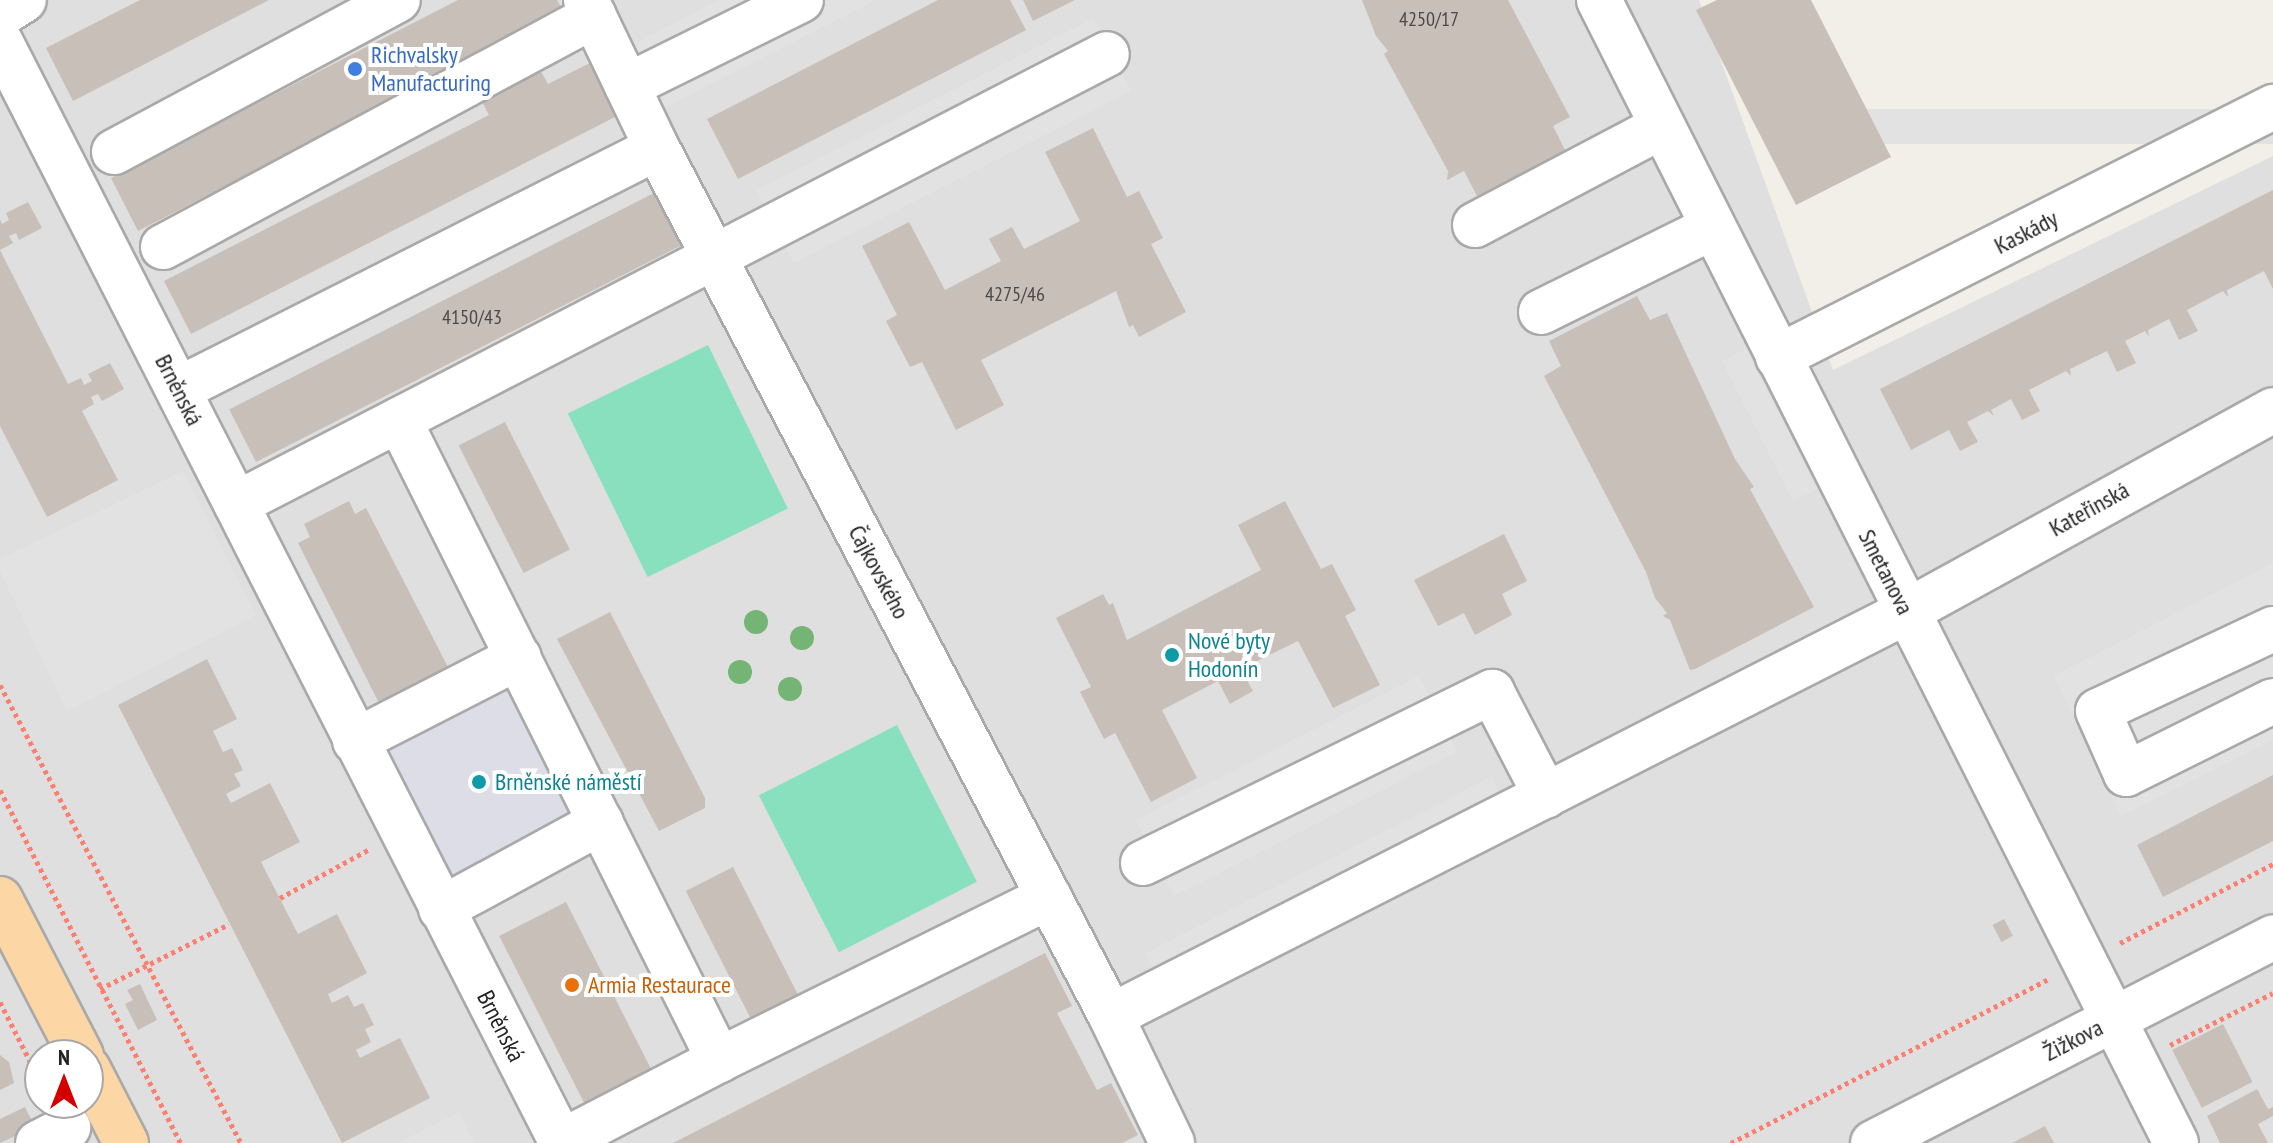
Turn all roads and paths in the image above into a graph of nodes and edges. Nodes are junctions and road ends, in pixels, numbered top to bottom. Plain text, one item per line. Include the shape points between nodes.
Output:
1 (24, 0) edge
2 (398, 0) edge
3 (801, 0) edge
4 (1599, 0) edge
5 (590, 8) edge
6 (0, 15) edge
7 (0, 41) edge
8 (1107, 54) dead end
9 (627, 86) junction
10 (2273, 107) edge
11 (1663, 126) junction
12 (657, 148) junction
13 (114, 152) dead end
14 (1475, 225) dead end
15 (1713, 227) junction
16 (163, 247) dead end
17 (713, 256) junction
18 (1541, 312) dead end
19 (1778, 357) junction
20 (179, 389) junction
21 (2273, 410) edge
22 (399, 420) junction
23 (236, 504) junction
24 (1906, 612) junction
25 (2273, 629) edge
26 (519, 657) junction
27 (0, 685) edge
28 (2273, 701) edge
29 (355, 741) junction
30 (0, 790) edge
31 (1546, 796) junction
32 (601, 822) junction
33 (401, 831) junction
34 (1143, 863) dead end
35 (2273, 864) edge
36 (1049, 897) junction
37 (280, 898) dead end
38 (0, 899) edge
39 (441, 909) junction
40 (229, 924) dead end
41 (2273, 937) edge
42 (2081, 962) junction
43 (151, 963) junction
44 (100, 989) junction
45 (0, 1002) edge
46 (1111, 1016) junction
47 (2112, 1020) junction
48 (73, 1039) edge
49 (24, 1049) edge
50 (719, 1060) junction
51 (104, 1100) edge
52 (126, 1143) edge
53 (181, 1143) edge
54 (241, 1143) edge
55 (562, 1143) edge
56 (1172, 1143) edge
57 (1731, 1143) edge
58 (1873, 1143) edge
59 (2176, 1143) edge

1 - 6 street
2 - 13 street
3 - 9 street
4 - 11 street, Smetanova
5 - 9 street, Čajkovského
5 - 16 street
7 - 20 street, Brněnská
8 - 17 street
9 - 12 street, Čajkovského
10 - 19 street, Kaskády
11 - 14 street
11 - 15 street, Smetanova
12 - 17 street, Čajkovského
12 - 20 street
15 - 18 street
15 - 19 street, Smetanova
17 - 22 street
17 - 36 street, Čajkovského
19 - 24 street, Smetanova
20 - 23 street, Brněnská
21 - 24 street, Kateřinská
22 - 23 street
22 - 26 street
23 - 29 street, Brněnská
24 - 31 street, Kateřinská
24 - 42 street, Smetanova
25 - 28 street via 2098,711 2126,774
26 - 29 street
26 - 32 street
27 - 43 path
29 - 33 street
30 - 44 path
31 - 34 street via 1492,692
31 - 46 street, Kateřinská
32 - 39 street
32 - 50 street
33 - 37 path
33 - 39 street
35 - 42 path
36 - 46 street, Čajkovského
36 - 50 street
38 - 48 main road
39 - 55 street, Brněnská
40 - 43 path
41 - 47 street, Žižkova
42 - 47 street, Smetanova
42 - 57 path
43 - 44 path
43 - 54 path
44 - 53 path
45 - 49 path
46 - 56 street, Čajkovského
47 - 58 street, Žižkova
47 - 59 street, Smetanova
50 - 55 street
51 - 52 main road

